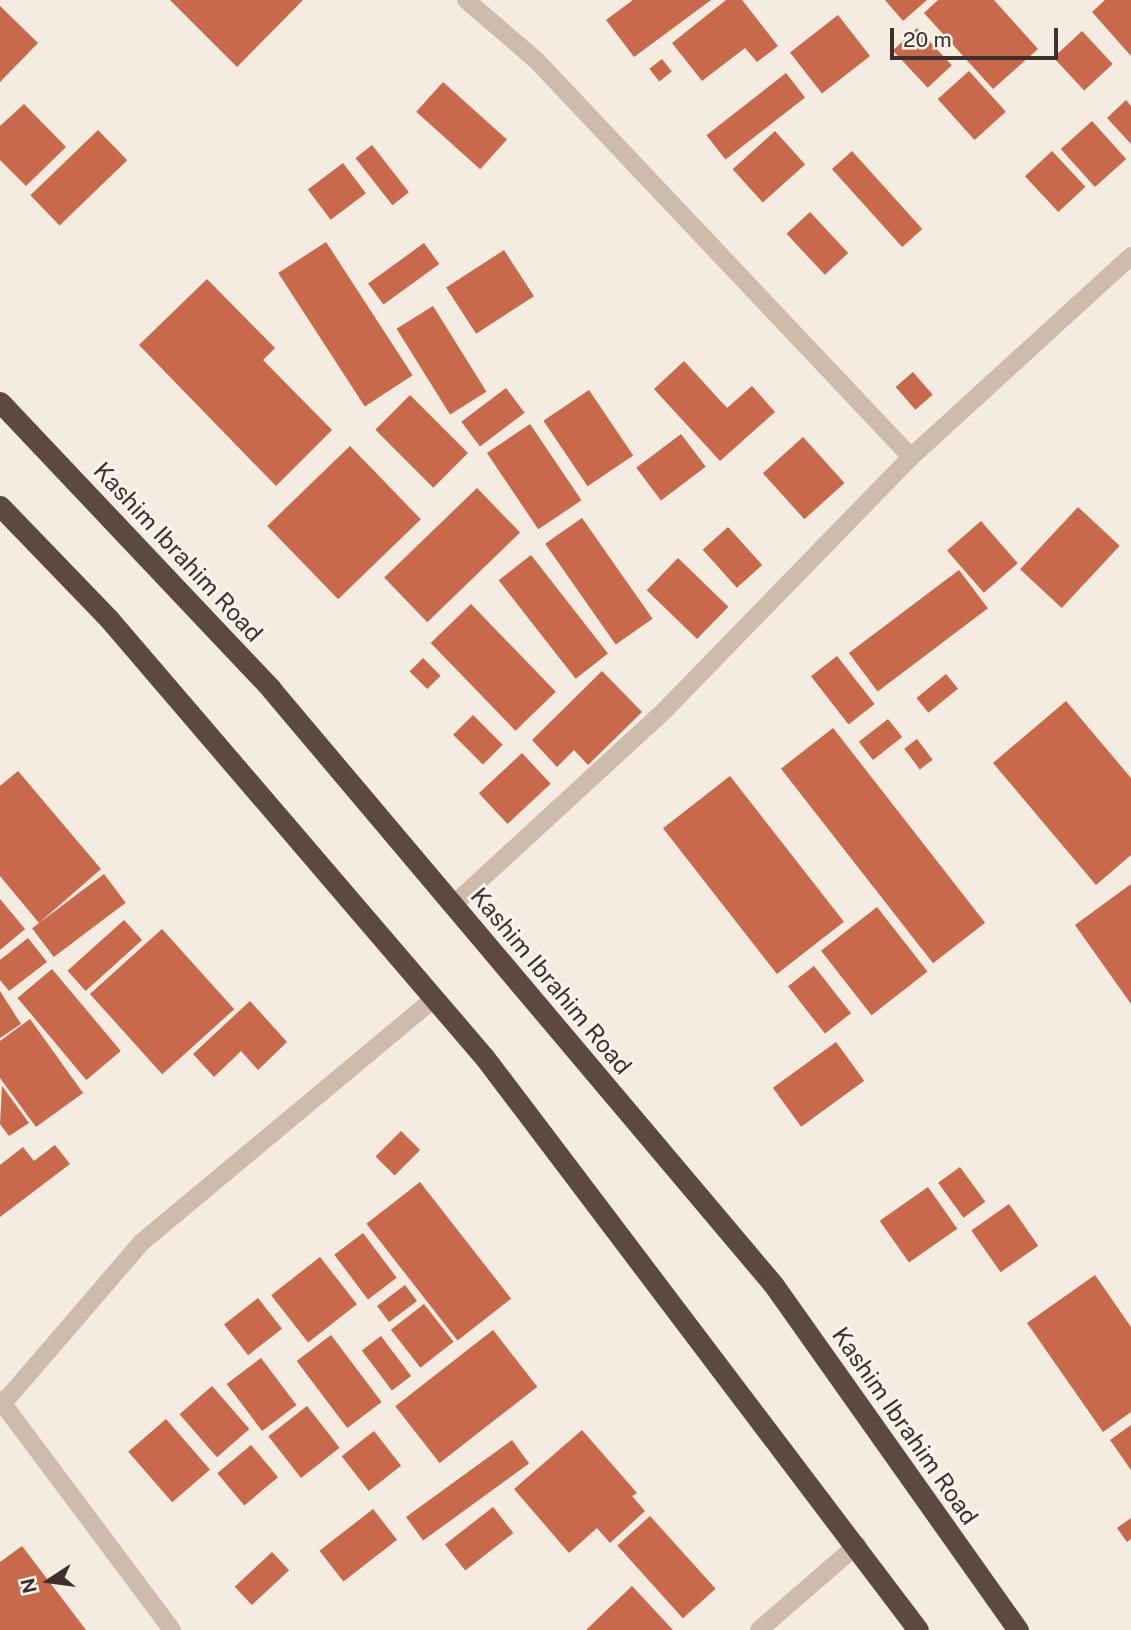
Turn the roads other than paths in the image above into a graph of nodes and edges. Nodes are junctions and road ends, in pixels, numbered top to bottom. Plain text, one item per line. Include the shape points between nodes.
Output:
1 (466, 0) edge
2 (1131, 256) edge
3 (0, 402) edge
4 (911, 457) junction
5 (0, 506) edge
6 (453, 905) junction
7 (434, 999) junction
8 (1, 1403) edge
9 (857, 1545) junction
10 (172, 1630) edge
11 (759, 1630) edge
12 (918, 1630) edge
13 (1018, 1630) edge

1 - 4 street via 536,60
2 - 4 street
3 - 6 highway, Kashim Ibrahim Road via 271,689
4 - 6 street via 665,710
5 - 7 highway via 109,619
6 - 13 highway, Kashim Ibrahim Road via 773,1284
7 - 8 street via 142,1242
7 - 9 highway via 654,1275
8 - 10 street
9 - 11 street
9 - 12 highway

